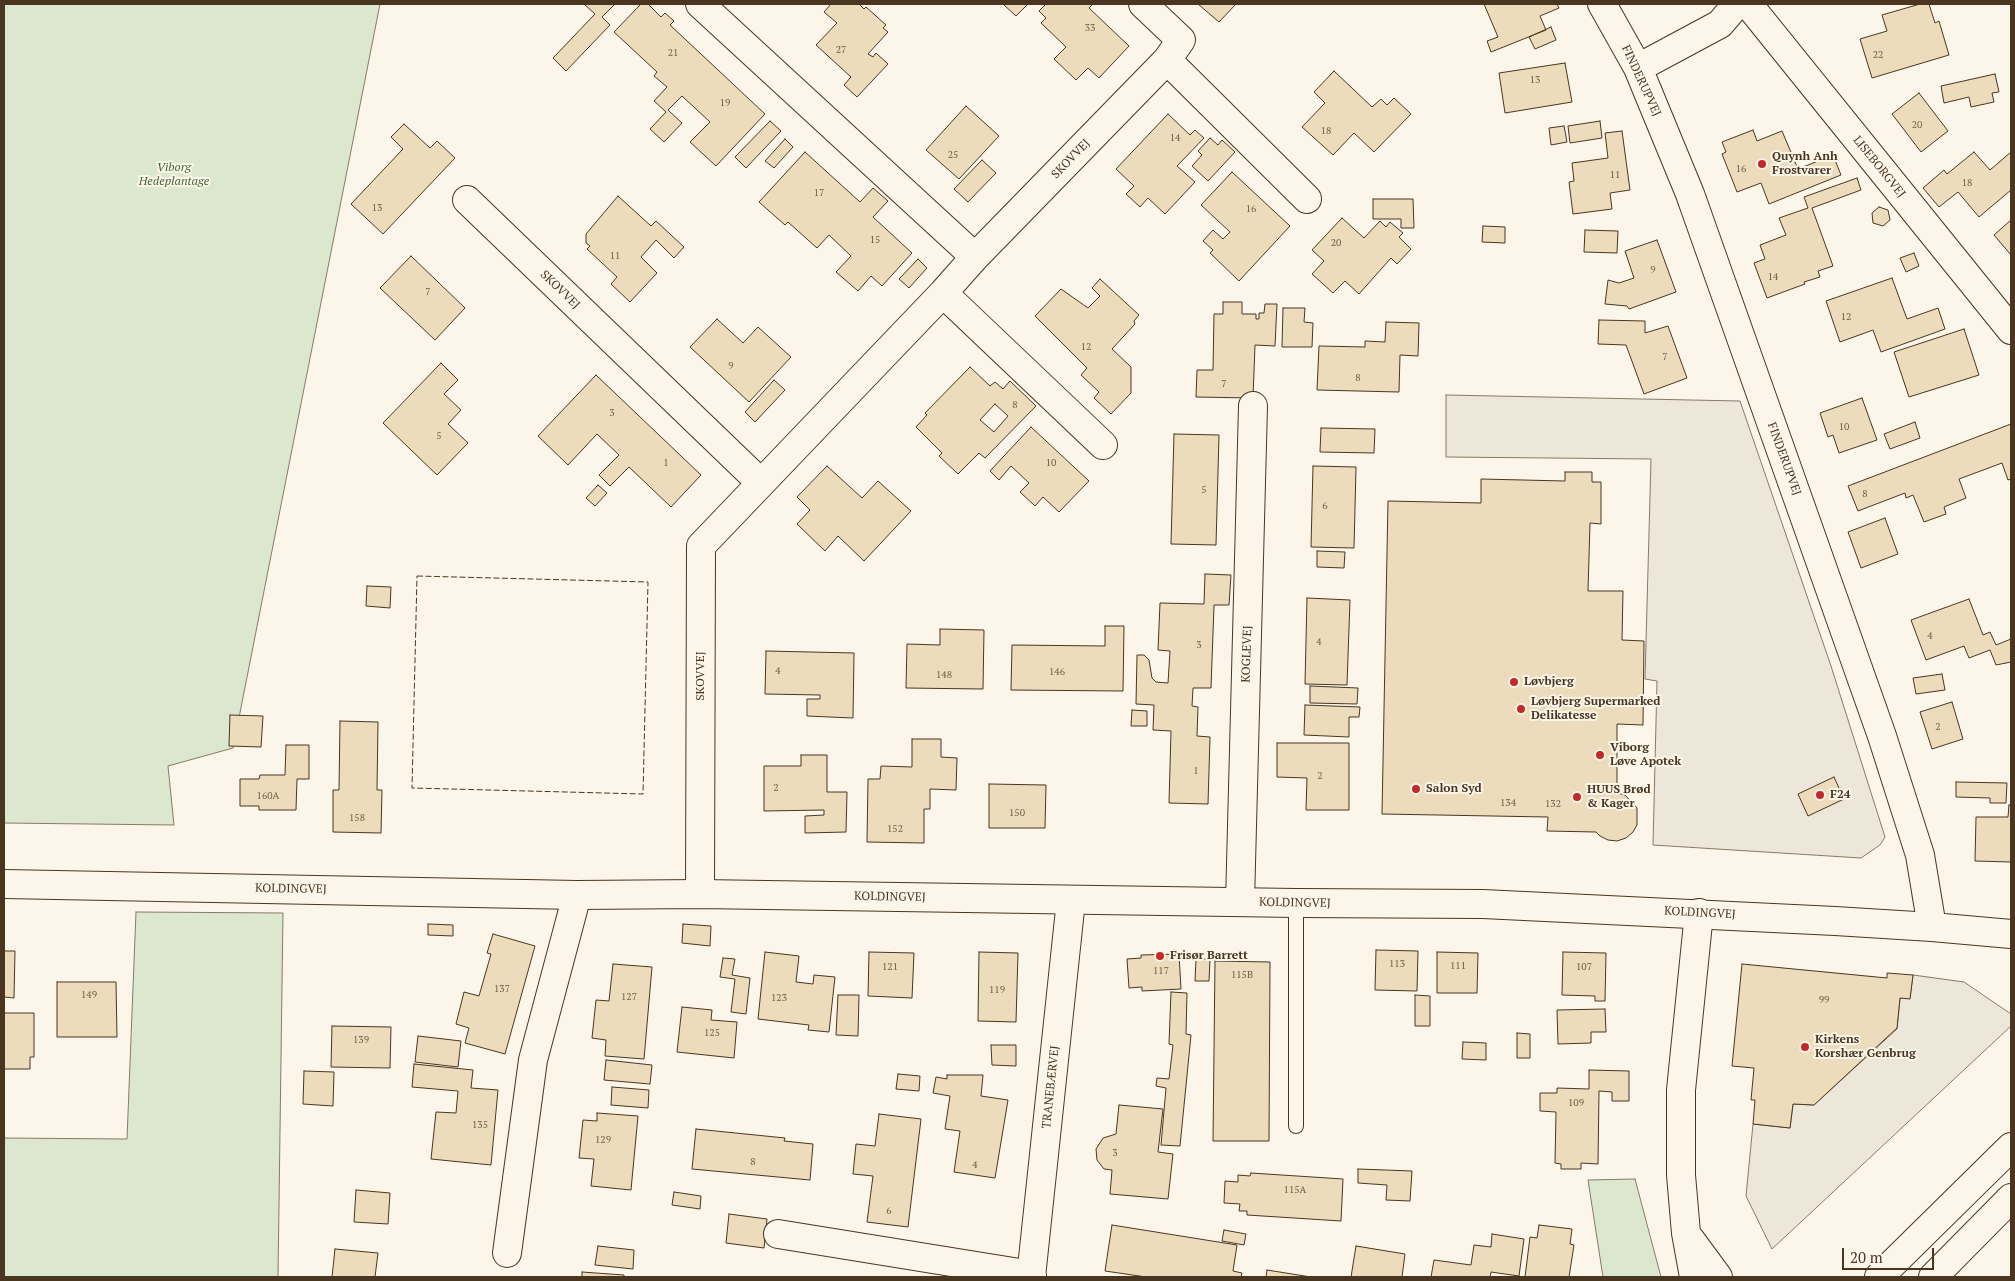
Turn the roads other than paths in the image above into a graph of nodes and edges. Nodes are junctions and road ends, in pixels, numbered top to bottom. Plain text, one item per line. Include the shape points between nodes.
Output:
1 (700, 4) edge
2 (1144, 4) edge
3 (1602, 4) edge
4 (1737, 4) edge
5 (1748, 4) edge
6 (1167, 60) junction
7 (1638, 68) junction
8 (1307, 199) dead end
9 (467, 200) dead end
10 (975, 257) junction
11 (943, 293) junction
12 (2011, 330) edge
13 (1253, 406) dead end
14 (1103, 445) dead end
15 (761, 483) junction
16 (4, 884) edge
17 (700, 894) junction
18 (578, 895) junction
19 (1071, 900) junction
20 (1240, 902) junction
21 (1296, 903) junction
22 (1699, 913) junction
23 (1932, 927) junction
24 (2011, 934) edge
25 (1296, 1126) dead end
26 (2011, 1147) edge
27 (2011, 1198) edge
28 (1686, 1233) junction
29 (778, 1234) dead end
30 (507, 1253) dead end
31 (1031, 1276) edge
32 (1694, 1277) edge
33 (1718, 1277) edge
34 (1879, 1277) edge
35 (1933, 1277) edge

1 - 10 street
2 - 6 street, SKOVVEJ via 1181,40
3 - 7 street, FINDERUPVEJ
4 - 7 street via 1720,24
5 - 12 street, LISEBORGVEJ
6 - 8 street
6 - 10 street, SKOVVEJ
7 - 23 street, FINDERUPVEJ via 1690,194 1882,736 1920,855
9 - 15 street, SKOVVEJ
10 - 11 street, SKOVVEJ
11 - 14 street
11 - 15 street, SKOVVEJ
13 - 20 street, KOGLEVEJ
15 - 17 street, SKOVVEJ via 701,546
16 - 18 street, KOLDINGVEJ
17 - 18 street, KOLDINGVEJ
17 - 19 street, KOLDINGVEJ
18 - 30 street via 533,1060
19 - 20 street, KOLDINGVEJ
19 - 31 street, TRANEBÆRVEJ
20 - 21 street, KOLDINGVEJ
21 - 22 street, KOLDINGVEJ via 1482,904
21 - 25 lane
22 - 23 street, KOLDINGVEJ
22 - 28 street via 1681,1090 1681,1175
23 - 24 street, KOLDINGVEJ
26 - 34 street
27 - 35 street
28 - 32 street
28 - 33 street
29 - 31 street, TRANEBÆRVEJ

